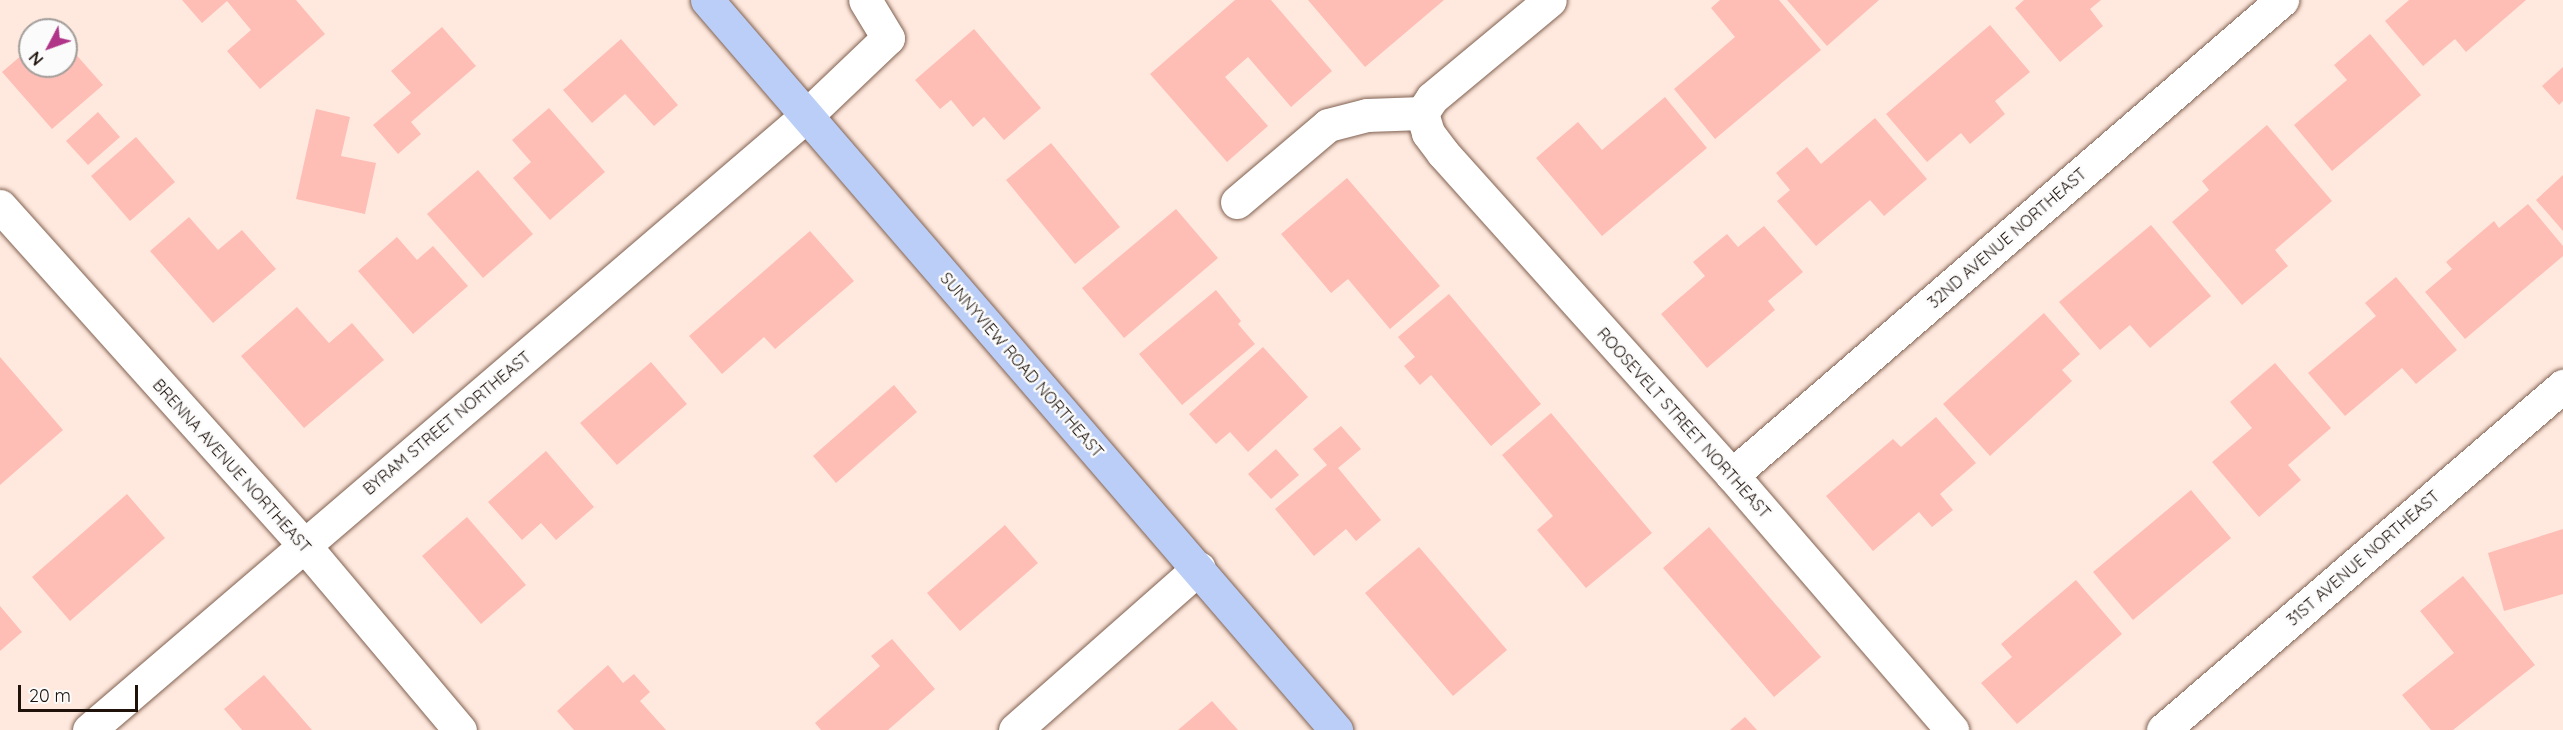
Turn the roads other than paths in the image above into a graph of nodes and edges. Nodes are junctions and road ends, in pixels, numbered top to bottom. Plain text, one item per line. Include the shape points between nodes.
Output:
1 (707, 0) edge
2 (865, 0) edge
3 (1550, 0) edge
4 (2282, 0) edge
5 (1422, 113) junction
6 (806, 116) junction
7 (1237, 202) dead end
8 (0, 206) edge
9 (2563, 386) edge
10 (1732, 475) junction
11 (304, 545) junction
12 (1199, 568) junction
13 (88, 730) edge
14 (460, 730) edge
15 (1015, 730) edge
16 (1336, 730) edge
17 (1952, 730) edge
18 (2163, 730) edge

1 - 6 main road, SUNNYVIEW ROAD NORTHEAST
2 - 6 street, BYRAM STREET NORTHEAST via 888,38
3 - 5 street via 1432,98
4 - 10 street, 32ND AVENUE NORTHEAST
5 - 7 street via 1367,115 1328,125
5 - 10 street, ROOSEVELT STREET NORTHEAST via 1428,133 1443,153
6 - 11 street, BYRAM STREET NORTHEAST
6 - 12 main road, SUNNYVIEW ROAD NORTHEAST
8 - 11 street, BRENNA AVENUE NORTHEAST
9 - 18 street, 31ST AVENUE NORTHEAST
10 - 17 street, ROOSEVELT STREET NORTHEAST
11 - 13 street, BYRAM STREET NORTHEAST
11 - 14 street, BRENNA AVENUE NORTHEAST
12 - 15 street
12 - 16 main road, SUNNYVIEW ROAD NORTHEAST

